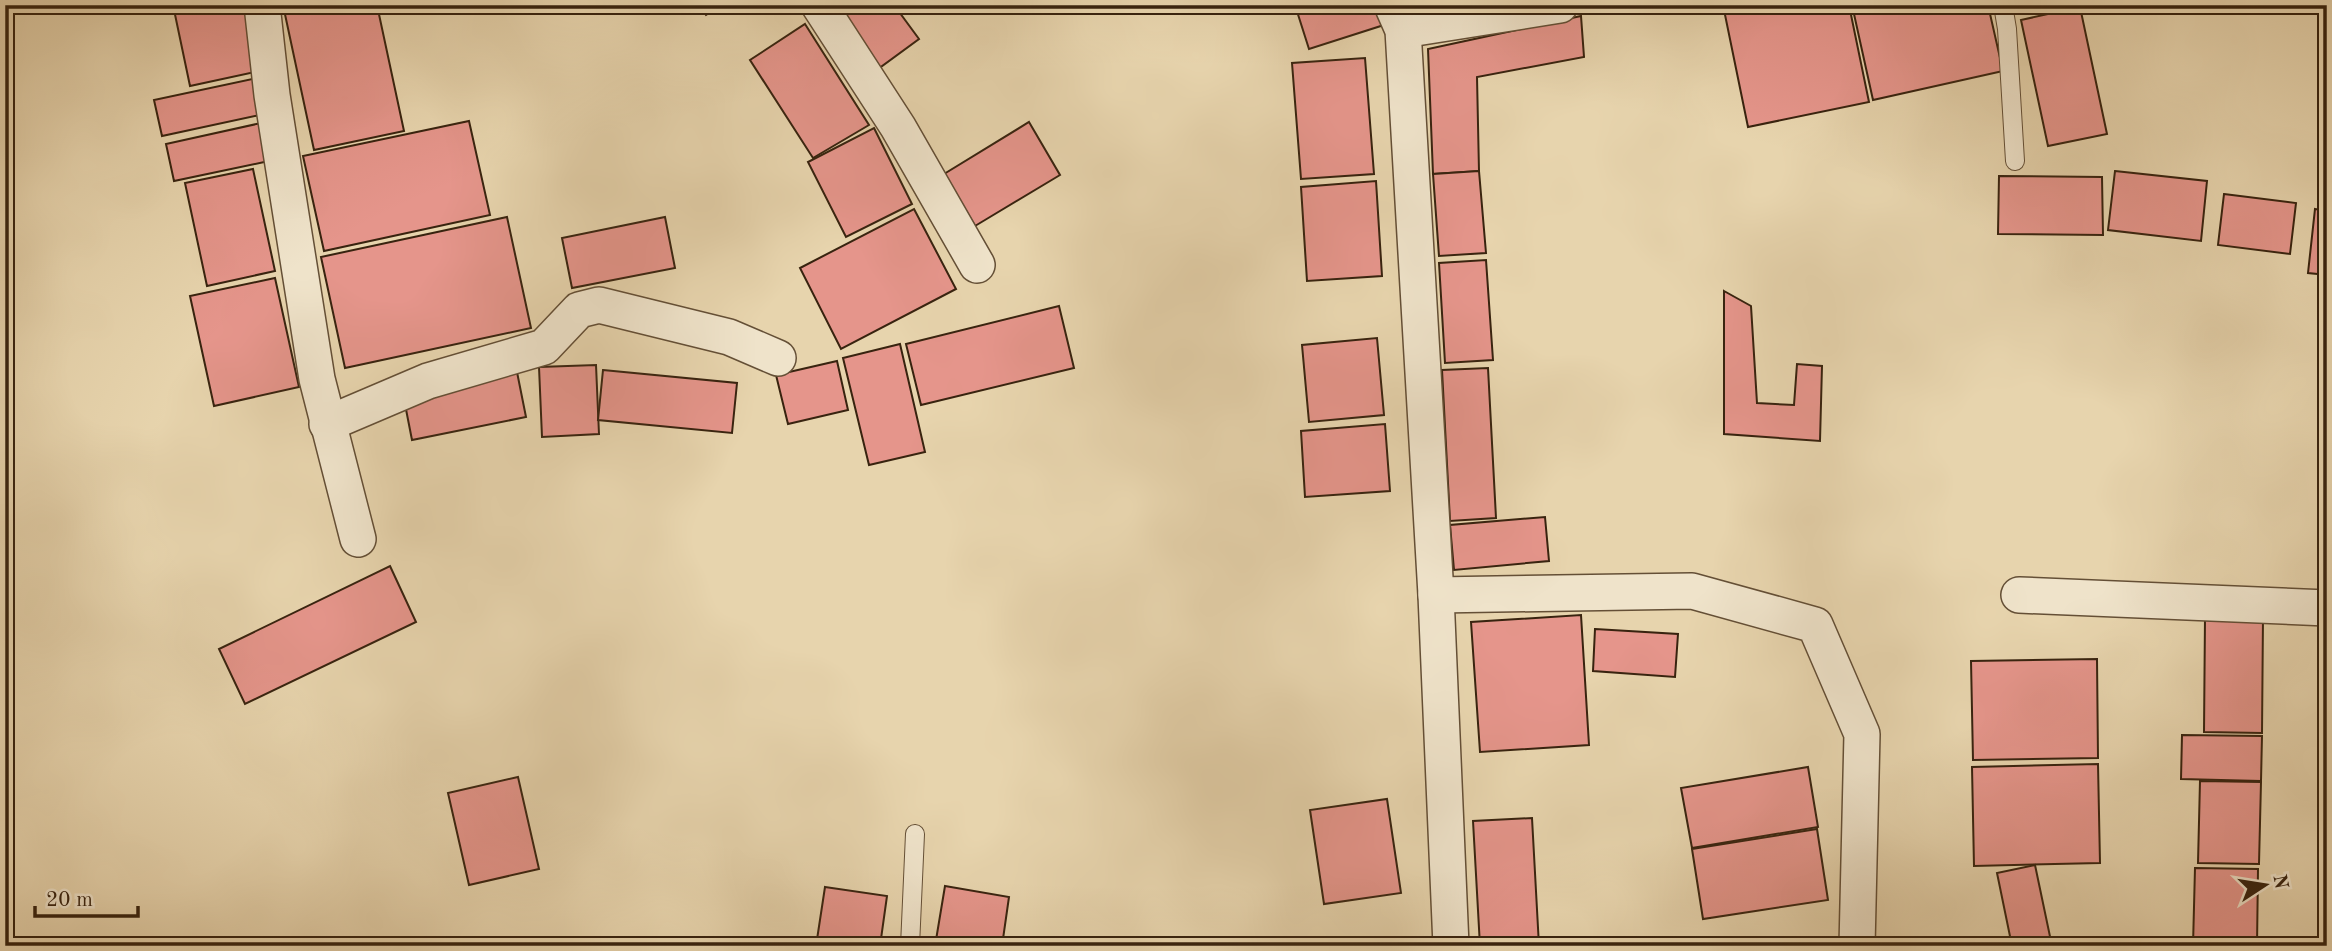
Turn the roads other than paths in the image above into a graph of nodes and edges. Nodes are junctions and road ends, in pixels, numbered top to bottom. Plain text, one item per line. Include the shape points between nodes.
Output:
1 (262, 5) edge
2 (819, 5) edge
3 (1560, 5) edge
4 (2003, 5) edge
5 (1397, 18) edge
6 (2015, 161) dead end
7 (977, 265) dead end
8 (778, 358) dead end
9 (327, 424) junction
10 (358, 539) dead end
11 (1436, 595) junction
12 (2019, 595) dead end
13 (2327, 608) edge
14 (915, 834) dead end
15 (910, 946) edge
16 (1451, 946) edge
17 (1857, 946) edge

1 - 9 street via 274,108
2 - 7 street via 898,127
3 - 5 street
4 - 6 lane
5 - 11 street
8 - 9 street via 729,337 599,305 579,310 544,347 428,381
9 - 10 street
11 - 16 street
11 - 17 street via 1692,591 1815,625 1862,734
12 - 13 street
14 - 15 lane

